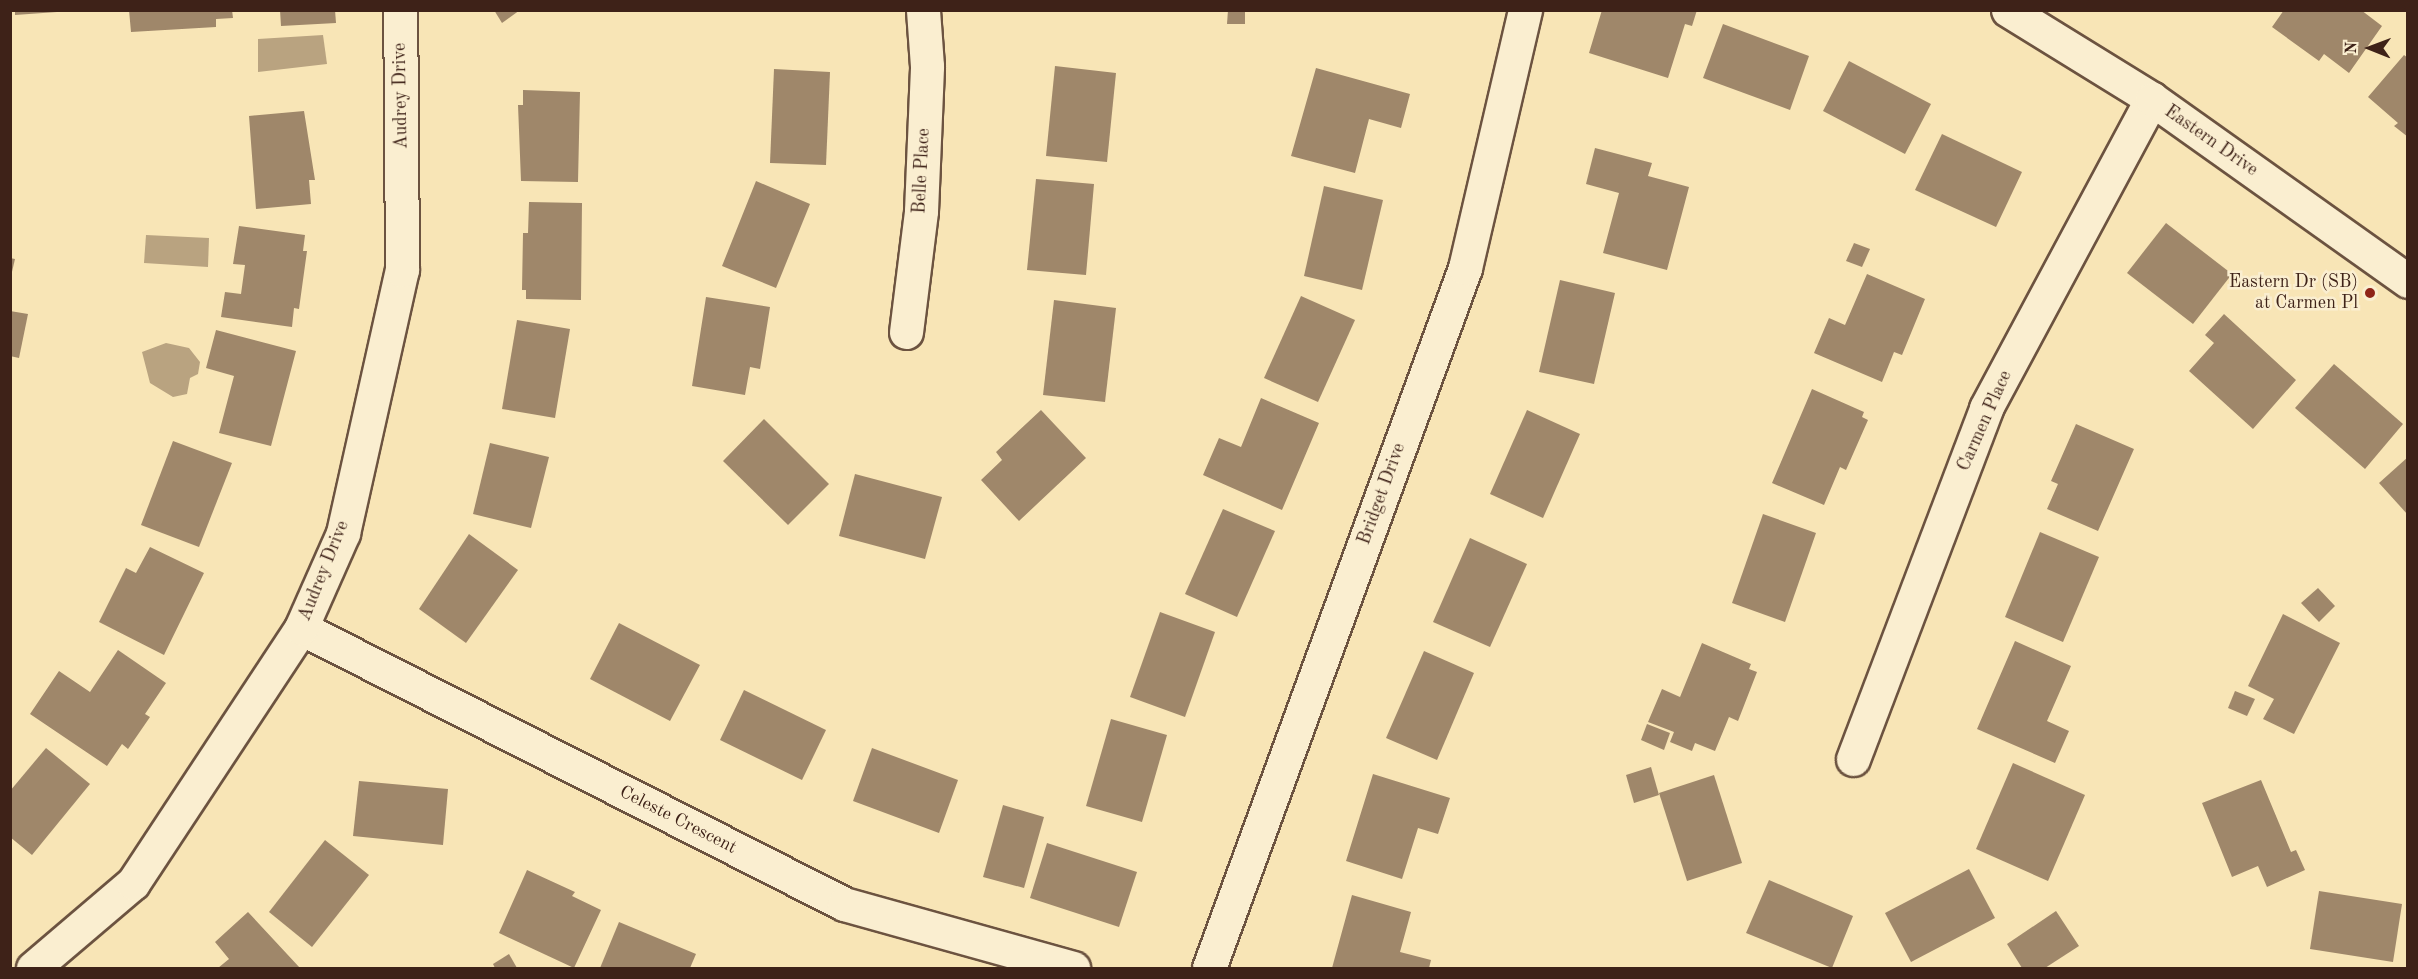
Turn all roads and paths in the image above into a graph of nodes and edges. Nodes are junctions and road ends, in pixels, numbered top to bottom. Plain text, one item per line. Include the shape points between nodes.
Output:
1 (400, 10) edge
2 (923, 10) edge
3 (1525, 10) edge
4 (2008, 10) edge
5 (2152, 99) junction
6 (2408, 281) edge
7 (906, 332) dead end
8 (301, 628) junction
9 (1853, 759) dead end
10 (33, 969) edge
11 (1073, 969) edge
12 (1209, 969) edge

1 - 8 street, Audrey Drive via 402,270 343,533
2 - 7 street, Belle Place via 927,66 921,211
3 - 12 street, Bridget Drive via 1465,268
4 - 5 street, Eastern Drive
5 - 6 street, Eastern Drive
5 - 9 street, Carmen Place via 1986,408
8 - 10 street, Audrey Drive via 133,883
8 - 11 street, Celeste Crescent via 844,904

